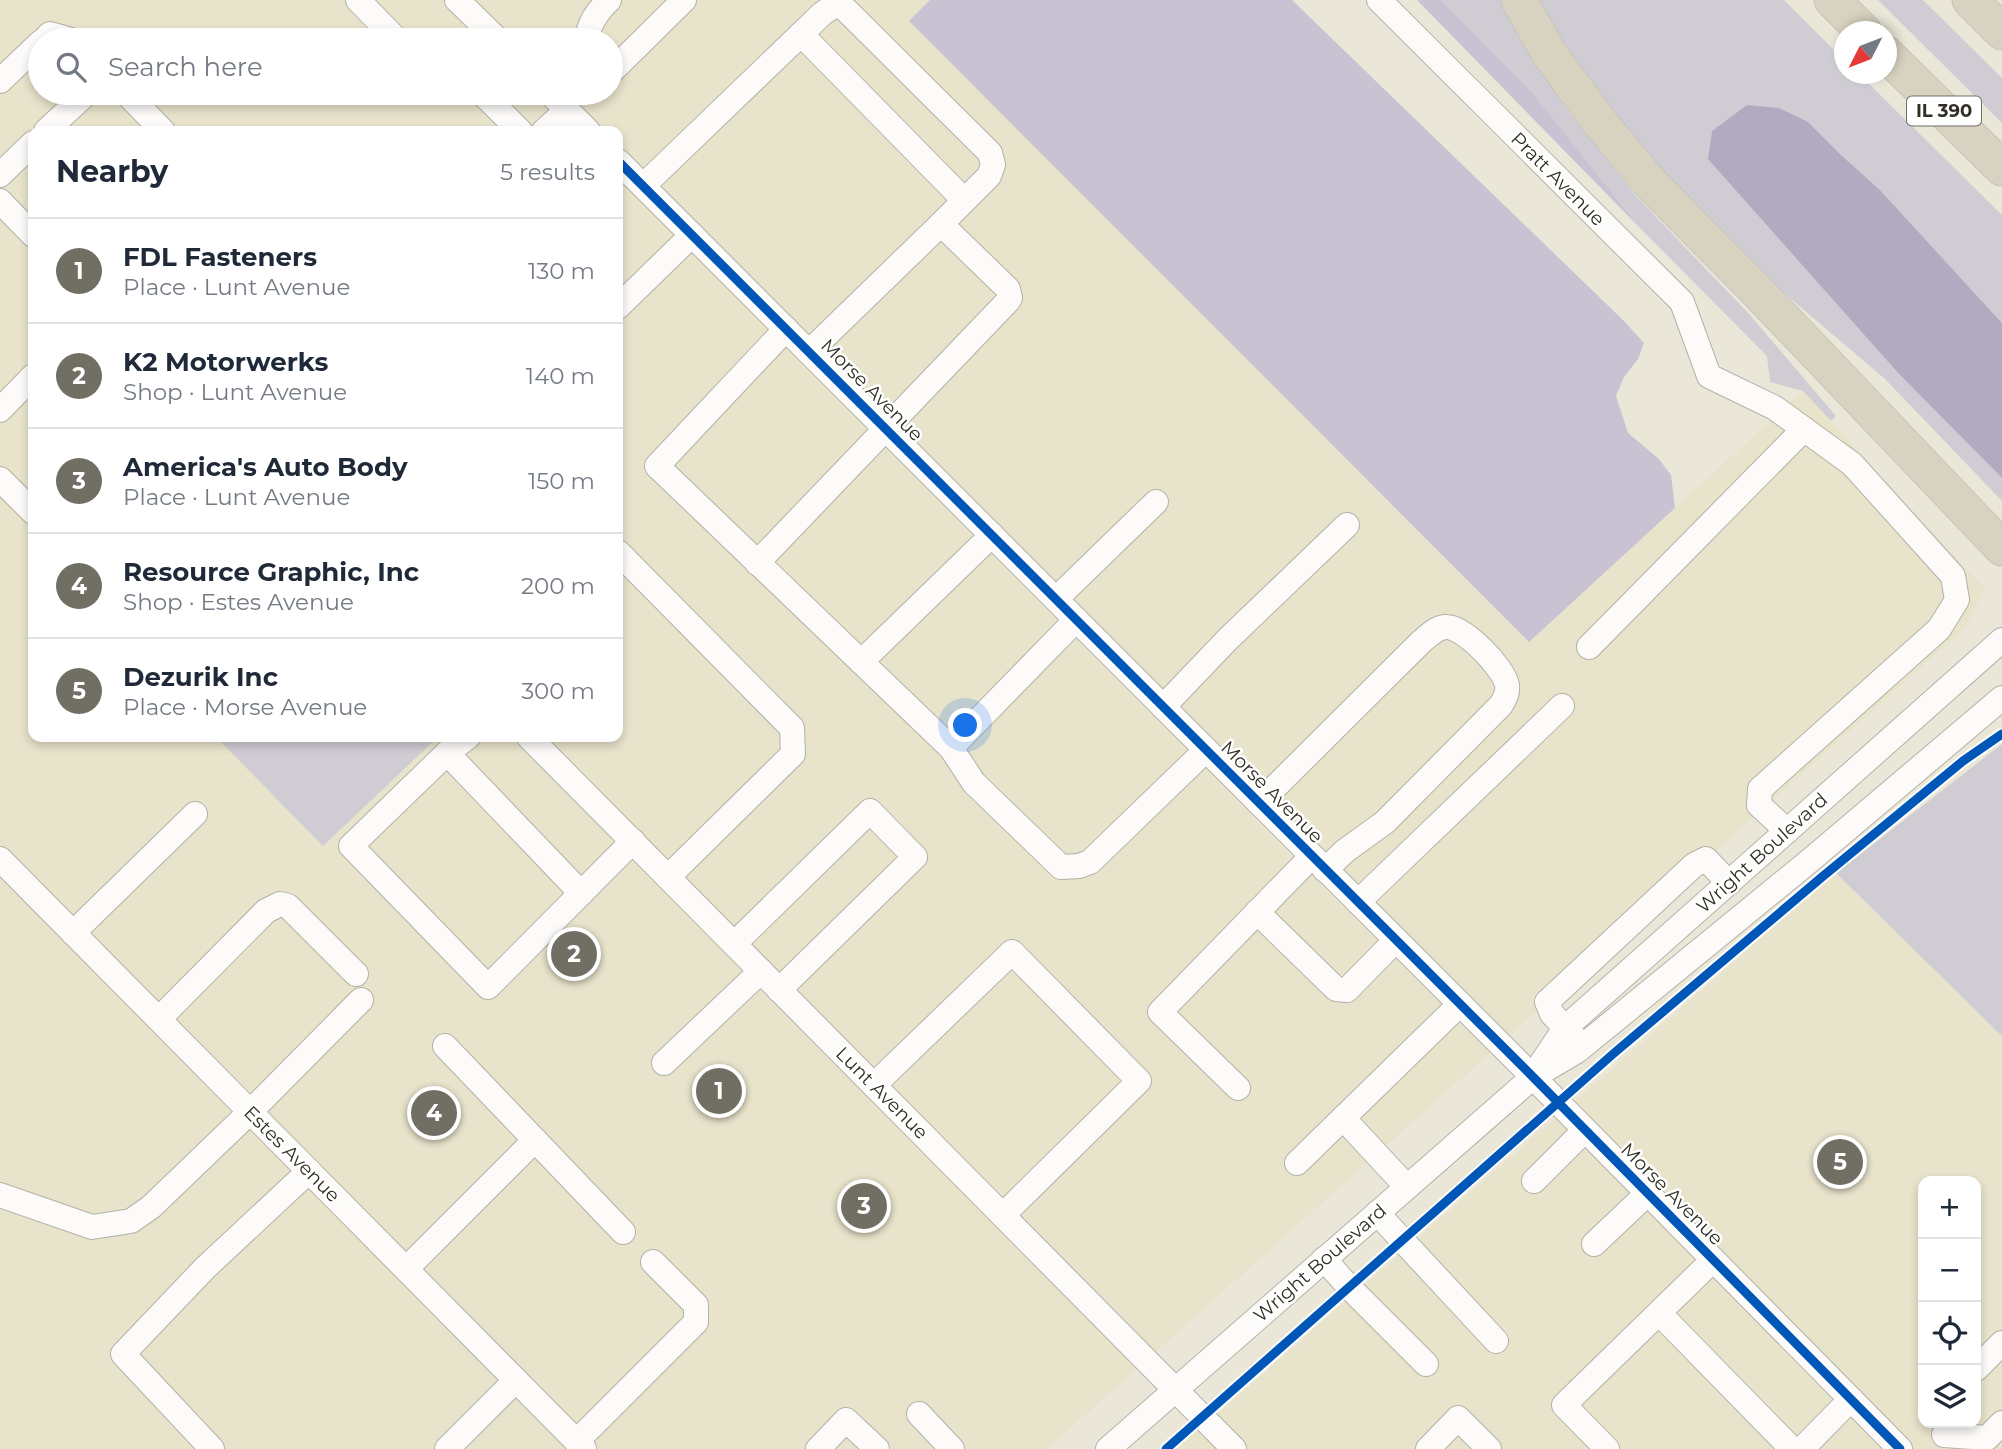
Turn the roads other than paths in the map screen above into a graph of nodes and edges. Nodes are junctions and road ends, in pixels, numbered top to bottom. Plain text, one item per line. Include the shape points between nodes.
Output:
1 (358, 0) edge
2 (457, 0) edge
3 (610, 0) edge
4 (684, 0) edge
5 (1379, 0) edge
6 (1519, 0) edge
7 (1832, 0) edge
8 (1970, 0) edge
9 (1853, 21) edge
10 (385, 28) edge
11 (486, 28) edge
12 (589, 28) edge
13 (2002, 32) edge
14 (802, 34) junction
15 (28, 55) edge
16 (623, 60) edge
17 (1897, 65) edge
18 (0, 81) edge
19 (74, 105) edge
20 (138, 105) edge
21 (494, 105) edge
22 (561, 105) edge
23 (568, 105) edge
24 (51, 126) edge
25 (158, 126) edge
26 (515, 126) edge
27 (547, 126) edge
28 (584, 126) edge
29 (28, 148) edge
30 (623, 166) edge
31 (2002, 168) edge
32 (0, 175) edge
33 (643, 186) junction
34 (964, 200) junction
35 (0, 201) edge
36 (941, 224) junction
37 (28, 230) edge
38 (692, 235) junction
39 (623, 302) edge
40 (786, 329) junction
41 (808, 352) junction
42 (28, 381) edge
43 (0, 410) edge
44 (886, 429) junction
45 (1804, 429) junction
46 (0, 479) edge
47 (1156, 502) dead end
48 (28, 507) edge
49 (1348, 525) dead end
50 (992, 535) junction
51 (2002, 548) edge
52 (623, 557) edge
53 (758, 563) junction
54 (1056, 599) junction
55 (1076, 620) junction
56 (2002, 640) edge
57 (1589, 647) dead end
58 (861, 662) junction
59 (2002, 698) edge
60 (1562, 706) dead end
61 (1163, 707) junction
62 (461, 742) edge
63 (534, 742) edge
64 (951, 748) junction
65 (1206, 750) junction
66 (447, 753) junction
67 (1259, 803) junction
68 (195, 814) dead end
69 (1787, 831) junction
70 (633, 841) junction
71 (0, 859) edge
72 (1319, 863) junction
73 (668, 877) junction
74 (1728, 883) junction
75 (581, 893) junction
76 (1358, 902) junction
77 (1257, 912) junction
78 (73, 933) junction
79 (1396, 940) junction
80 (734, 944) junction
81 (761, 971) junction
82 (356, 974) dead end
83 (779, 990) junction
84 (361, 1000) dead end
85 (1460, 1004) junction
86 (159, 1019) junction
87 (1565, 1028) junction
88 (445, 1046) dead end
89 (1583, 1046) junction
90 (664, 1063) dead end
91 (1533, 1077) junction
92 (874, 1085) junction
93 (1238, 1088) dead end
94 (250, 1112) junction
95 (1343, 1118) junction
96 (1585, 1130) junction
97 (535, 1140) junction
98 (1297, 1163) dead end
99 (309, 1171) junction
100 (1534, 1181) dead end
101 (1407, 1187) junction
102 (1648, 1193) junction
103 (0, 1195) edge
104 (1377, 1213) junction
105 (1003, 1215) junction
106 (623, 1232) dead end
107 (1594, 1244) dead end
108 (1324, 1259) junction
109 (1713, 1260) junction
110 (653, 1262) dead end
111 (406, 1269) junction
112 (1659, 1313) junction
113 (1496, 1341) dead end
114 (2002, 1343) edge
115 (1426, 1364) dead end
116 (1980, 1365) edge
117 (516, 1380) junction
118 (1175, 1390) junction
119 (1851, 1399) junction
120 (919, 1414) dead end
121 (2002, 1423) edge
122 (1939, 1436) edge
123 (580, 1445) edge
124 (212, 1449) edge
125 (447, 1449) edge
126 (818, 1449) edge
127 (877, 1449) edge
128 (952, 1449) edge
129 (1108, 1449) edge
130 (1234, 1449) edge
131 (1428, 1449) edge
132 (1489, 1449) edge
133 (1607, 1449) edge
134 (1792, 1449) edge
135 (1802, 1449) edge
136 (1900, 1449) edge

1 - 10 street
2 - 11 street
3 - 12 street
4 - 16 street
5 - 45 street, Pratt Avenue via 1682,302 1709,376 1776,408
6 - 51 highway via 1556,62 1651,184
7 - 9 highway
8 - 13 highway
14 - 33 street
14 - 34 street
14 - 34 street via 823,13 842,6 990,153 993,165 989,176
15 - 18 street
17 - 31 highway, IL 390
19 - 24 street
20 - 25 street
21 - 26 street
22 - 27 street
23 - 28 street
29 - 32 street
30 - 33 street, Morse Avenue
33 - 38 street, Morse Avenue
34 - 36 street
35 - 37 street
36 - 41 street
36 - 44 street via 1008,289 1010,298
38 - 39 street
38 - 40 street, Morse Avenue
40 - 41 street, Morse Avenue
40 - 53 street via 657,466
41 - 44 street, Morse Avenue
42 - 43 street
44 - 50 street, Morse Avenue
44 - 53 street
45 - 57 street
45 - 69 street via 1852,464 1925,545 1952,576 1957,600 1939,629 1760,789 1759,805
46 - 48 street
47 - 54 street
49 - 61 street
50 - 54 street, Morse Avenue
50 - 58 street
52 - 73 street via 792,728 793,754
53 - 58 street
54 - 55 street, Morse Avenue
55 - 61 street, Morse Avenue
55 - 64 street
56 - 69 street, Wright Boulevard
58 - 64 street
59 - 89 street, Wright Boulevard
60 - 76 street
61 - 65 street, Morse Avenue
62 - 66 street
63 - 70 street, Lunt Avenue
64 - 65 street via 974,783 1061,867 1090,862
65 - 67 street, Morse Avenue
66 - 75 street
66 - 75 street via 351,846 488,987
67 - 72 street, Morse Avenue
67 - 72 street via 1435,630 1457,628 1499,666 1507,682 1501,705 1385,822 1345,851
68 - 78 street
69 - 74 street, Wright Boulevard
70 - 73 street, Lunt Avenue
70 - 75 street
71 - 78 street, Estes Avenue
72 - 76 street, Morse Avenue
72 - 77 street
73 - 80 street, Lunt Avenue
74 - 87 street, Wright Boulevard
74 - 87 street via 1706,859 1694,865 1547,1002
76 - 79 street, Morse Avenue
77 - 79 street via 1336,989 1347,990
77 - 93 street via 1160,1012
78 - 86 street, Estes Avenue
79 - 85 street, Morse Avenue
80 - 81 street, Lunt Avenue
80 - 83 street via 870,811 915,857
81 - 83 street, Lunt Avenue
81 - 90 street
82 - 86 street via 288,905 280,904 266,911
83 - 92 street, Lunt Avenue
84 - 94 street
85 - 91 street, Morse Avenue
85 - 95 street
86 - 94 street, Estes Avenue
87 - 89 street
87 - 91 street, Wright Boulevard
88 - 97 street
89 - 91 street, Wright Boulevard
91 - 96 street, Morse Avenue
91 - 101 street, Wright Boulevard
92 - 105 street, Lunt Avenue
92 - 105 street via 1012,952 1139,1081
94 - 99 street, Estes Avenue
94 - 103 street via 131,1221 92,1227
95 - 98 street
95 - 101 street
96 - 100 street
96 - 102 street, Morse Avenue
97 - 106 street
97 - 111 street
99 - 111 street, Estes Avenue
99 - 124 street via 205,1268 123,1354
101 - 104 street, Wright Boulevard
102 - 107 street
102 - 109 street, Morse Avenue
104 - 108 street, Wright Boulevard
104 - 113 street
105 - 118 street, Lunt Avenue
108 - 115 street
108 - 118 street, Wright Boulevard
109 - 112 street
109 - 119 street, Morse Avenue
110 - 123 street via 696,1305 696,1322
111 - 117 street, Estes Avenue
112 - 133 street via 1564,1405
112 - 134 street
114 - 116 street
117 - 123 street, Estes Avenue
117 - 125 street
118 - 129 street, Wright Boulevard
118 - 130 street, Lunt Avenue
119 - 135 street
119 - 136 street, Morse Avenue
120 - 128 street
121 - 122 street via 1987,1438
126 - 127 street via 846,1420
131 - 132 street via 1458,1418

